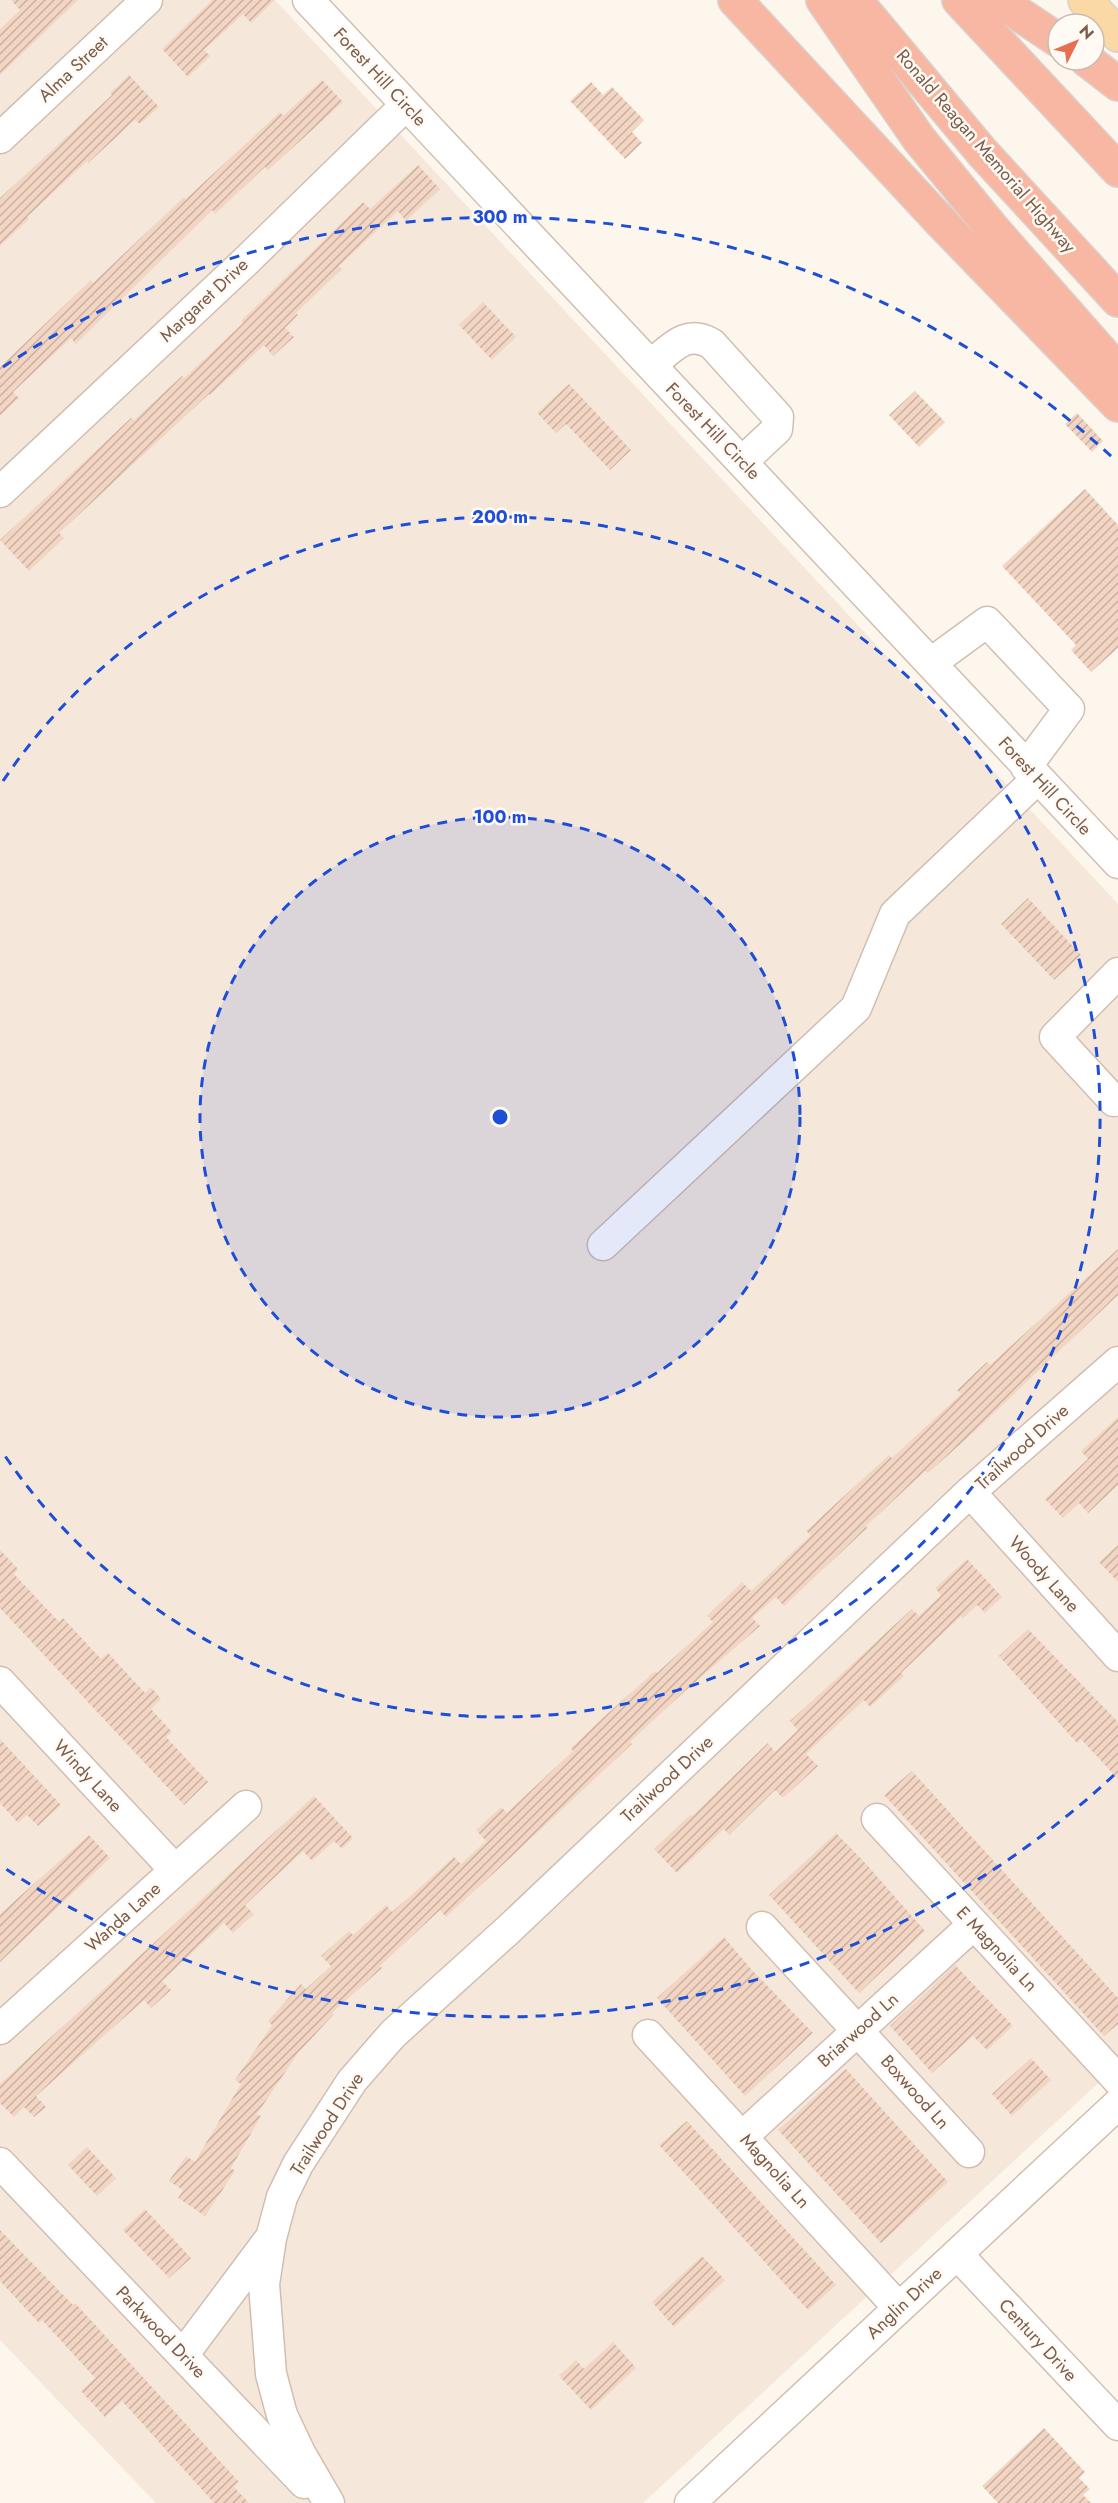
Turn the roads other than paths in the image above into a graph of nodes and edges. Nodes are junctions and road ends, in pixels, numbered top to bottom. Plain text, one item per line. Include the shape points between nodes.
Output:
1 (147, 0) edge
2 (308, 0) edge
3 (735, 0) edge
4 (823, 0) edge
5 (855, 0) edge
6 (959, 0) edge
7 (998, 0) edge
8 (1085, 0) edge
9 (1046, 32) edge
10 (1118, 35) edge
11 (1102, 72) edge
12 (1118, 84) edge
13 (406, 105) junction
14 (0, 138) edge
15 (1118, 170) edge
16 (1118, 300) edge
17 (651, 365) junction
18 (1118, 371) edge
19 (1118, 405) edge
20 (742, 462) junction
21 (0, 492) edge
22 (931, 663) junction
23 (1032, 773) junction
24 (1118, 863) edge
25 (1118, 973) edge
26 (1114, 1101) dead end
27 (603, 1245) dead end
28 (1118, 1362) edge
29 (970, 1492) junction
30 (1118, 1656) edge
31 (0, 1683) edge
32 (246, 1806) dead end
33 (877, 1819) dead end
34 (175, 1870) junction
35 (974, 1924) junction
36 (762, 1927) dead end
37 (0, 2029) edge
38 (858, 2030) junction
39 (648, 2035) dead end
40 (1118, 2080) edge
41 (1118, 2104) edge
42 (743, 2136) junction
43 (969, 2152) dead end
44 (0, 2163) edge
45 (271, 2238) junction
46 (957, 2254) junction
47 (899, 2308) junction
48 (183, 2355) junction
49 (1118, 2425) edge
50 (321, 2503) edge
51 (329, 2503) edge
52 (690, 2503) edge

1 - 14 street, Alma Street
2 - 13 street, Forest Hill Circle
3 - 19 highway
4 - 18 highway via 920,139 992,228
5 - 16 highway, Ronald Reagan Memorial Highway via 982,152
6 - 15 highway
7 - 9 highway
8 - 10 main road
11 - 12 highway
13 - 17 street, Forest Hill Circle
13 - 21 street, Margaret Drive
17 - 20 street, Forest Hill Circle
17 - 20 street via 684,339 699,338 712,344 778,417 777,429
20 - 22 street, Forest Hill Circle
22 - 23 street, Forest Hill Circle
22 - 23 street via 987,622 1069,709
23 - 24 street, Forest Hill Circle
23 - 27 street via 896,914 856,1008
25 - 26 street via 1055,1036
28 - 29 street, Trailwood Drive
29 - 30 street, Woody Lane
29 - 45 street, Trailwood Drive via 393,2034 352,2081 298,2164 282,2197
31 - 34 street, Windy Lane
32 - 34 street, Wanda Lane
33 - 35 street, E Magnolia Ln
34 - 37 street, Wanda Lane
35 - 38 street, Briarwood Ln
35 - 40 street, E Magnolia Ln
36 - 38 street, Boxwood Ln
38 - 42 street, Briarwood Ln
38 - 43 street, Boxwood Ln
39 - 42 street, Magnolia Ln
41 - 46 street, Anglin Drive
42 - 47 street, Magnolia Ln
44 - 48 street, Parkwood Drive
45 - 48 street, Trailwood Drive
45 - 51 street, Trailwood Drive via 264,2284 271,2374 282,2415
46 - 47 street, Anglin Drive
46 - 49 street, Century Drive
47 - 52 street, Anglin Drive
48 - 50 street, Parkwood Drive

